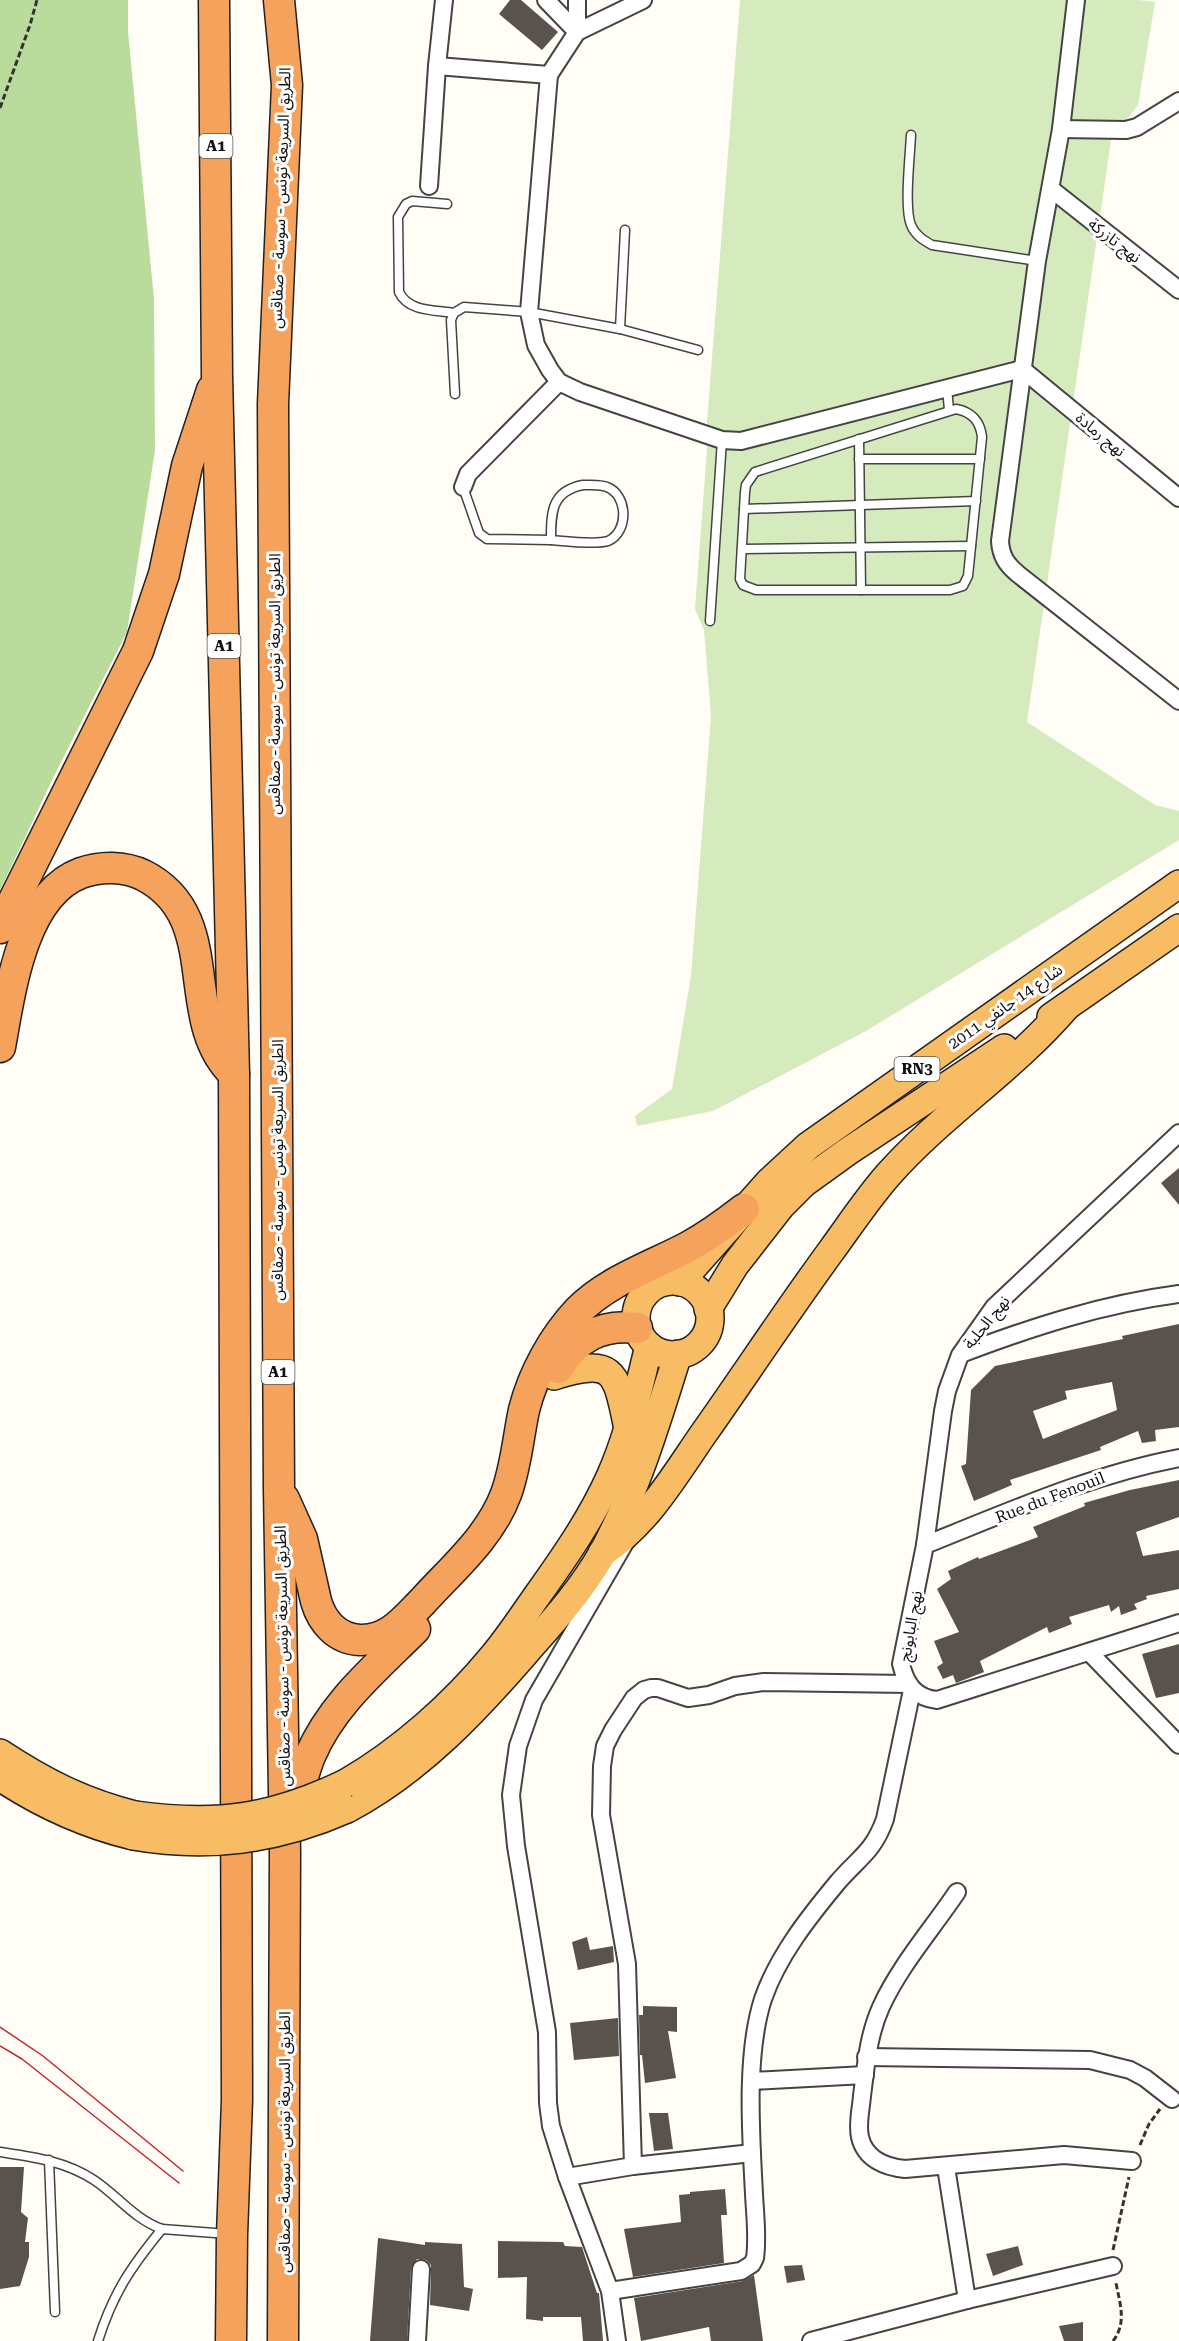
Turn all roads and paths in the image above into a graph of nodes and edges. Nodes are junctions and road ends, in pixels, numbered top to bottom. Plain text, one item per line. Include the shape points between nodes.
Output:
1 (36, 0) edge
2 (214, 0) edge
3 (279, 0) edge
4 (300, 0) edge
5 (444, 0) edge
6 (546, 0) edge
7 (577, 0) edge
8 (643, 0) edge
9 (1076, 0) edge
10 (578, 32) junction
11 (437, 66) junction
12 (549, 75) junction
13 (287, 85) junction
14 (1179, 101) edge
15 (0, 108) edge
16 (1061, 129) junction
17 (911, 135) dead end
18 (429, 186) dead end
19 (1051, 189) junction
20 (447, 204) dead end
21 (625, 230) dead end
22 (1038, 261) junction
23 (1179, 290) edge
24 (529, 312) junction
25 (454, 313) junction
26 (620, 329) junction
27 (699, 350) dead end
28 (1022, 369) junction
29 (217, 376) junction
30 (560, 382) junction
31 (947, 388) junction
32 (455, 394) dead end
33 (949, 410) junction
34 (859, 439) junction
35 (722, 440) junction
36 (859, 459) junction
37 (980, 459) junction
38 (463, 487) joint
39 (1179, 498) edge
40 (975, 501) junction
41 (860, 505) junction
42 (744, 509) junction
43 (551, 540) junction
44 (971, 546) junction
45 (861, 548) junction
46 (742, 549) junction
47 (861, 590) junction
48 (710, 621) dead end
49 (1179, 701) edge
50 (1179, 884) edge
51 (0, 928) edge
52 (1179, 928) edge
53 (1066, 1007) junction
54 (0, 1047) edge
55 (234, 1074) junction
56 (1179, 1134) edge
57 (744, 1209) junction
58 (680, 1282) junction
59 (1179, 1294) edge
60 (994, 1307) junction
61 (708, 1309) junction
62 (1014, 1334) junction
63 (643, 1337) junction
64 (678, 1354) junction
65 (960, 1355) junction
66 (554, 1376) junction
67 (628, 1431) junction
68 (1179, 1458) edge
69 (279, 1489) junction
70 (633, 1530) junction
71 (925, 1545) junction
72 (602, 1553) junction
73 (1179, 1623) edge
74 (1089, 1652) junction
75 (911, 1687) junction
76 (1179, 1745) edge
77 (0, 1753) edge
78 (0, 1777) edge
79 (346, 1796) junction
80 (134, 1826) junction
81 (285, 1853) junction
82 (957, 1892) dead end
83 (866, 2057) junction
84 (865, 2075) junction
85 (752, 2081) junction
86 (1172, 2099) joint
87 (0, 2152) edge
88 (752, 2153) junction
89 (50, 2160) junction
90 (1132, 2161) junction
91 (633, 2166) junction
92 (946, 2167) junction
93 (567, 2177) junction
94 (162, 2229) junction
95 (232, 2235) junction
96 (1113, 2266) junction
97 (421, 2269) dead end
98 (610, 2291) junction
99 (968, 2300) junction
100 (55, 2312) dead end
101 (98, 2341) edge
102 (231, 2341) edge
103 (283, 2341) edge
104 (417, 2341) edge
105 (617, 2341) edge
106 (810, 2341) edge
107 (1113, 2341) edge

1 - 15 path
2 - 29 highway, A1
3 - 13 highway, الطريق السريعة تونس - سوسة - صفاقس / A1
4 - 13 highway
5 - 11 street
6 - 10 street
7 - 10 street
8 - 10 street
9 - 16 street
10 - 12 street
11 - 12 street
11 - 18 street
12 - 24 street
13 - 69 highway, الطريق السريعة تونس - سوسة - صفاقس / A1 via 273,404
14 - 16 street via 1126,130
16 - 19 street
17 - 22 lane via 908,212 922,240
19 - 22 street
19 - 23 street, نهج تازركة
20 - 25 lane via 412,201 401,210 399,285 407,304
21 - 26 lane
22 - 28 street
24 - 25 lane via 464,307
24 - 26 lane
24 - 30 street via 536,345
25 - 32 lane via 451,327
26 - 27 lane
28 - 31 street
28 - 39 street, نهج رمادة
28 - 49 street via 1000,541 1004,560
29 - 51 highway via 186,466 164,574 138,651
29 - 55 highway, A1
30 - 35 street
30 - 38 street via 468,474
31 - 33 lane
31 - 35 street via 750,440
33 - 34 lane
33 - 37 lane via 969,414 979,424
34 - 36 lane
34 - 42 lane via 755,472 746,485
35 - 48 lane
36 - 37 lane
36 - 41 lane
37 - 40 lane
38 - 43 lane via 483,537
40 - 41 lane
40 - 44 lane
41 - 42 lane
41 - 45 lane
42 - 46 lane
43 - 43 lane via 606,542 617,533 623,520 619,497 599,485 572,487 555,503
44 - 45 lane
44 - 47 lane via 968,576 959,588
45 - 46 lane
45 - 47 lane
46 - 47 lane via 740,579 749,590
50 - 57 highway, شارع 14 جانفي 2011 / RN3 via 808,1146
52 - 53 highway, شارع 14 جانفي 2011 / RN3
53 - 61 highway, شارع 14 جانفي 2011 / RN3 via 804,1183 735,1265
53 - 70 highway via 889,1174
54 - 55 highway via 21,955 40,906 55,888 75,875 121,868 163,888 183,912 194,941 211,1041
55 - 95 highway, A1 via 237,2100
56 - 60 street, نهج الحلبة
57 - 58 highway, شارع 14 جانفي 2011 / RN3
57 - 69 highway via 709,1234 602,1292 578,1312 536,1375 524,1410 511,1479 499,1511 476,1545 392,1631 375,1639 357,1640 326,1623 319,1613 297,1525
58 - 61 highway via 698,1291
58 - 63 highway via 669,1281 649,1289 636,1317
59 - 62 street, نهج الحلبة via 1081,1313
60 - 62 street via 1000,1323
60 - 65 street, نهج الحلبة
61 - 64 highway, شارع 14 جانفي 2011 / RN3 via 706,1333 690,1350
62 - 65 street, نهج الحلبة
63 - 64 highway via 658,1352
63 - 66 highway via 611,1327 587,1336 568,1352
63 - 67 highway
64 - 72 highway via 632,1487
65 - 71 street, نهج البابونج via 943,1411
66 - 67 highway via 589,1367 605,1371 619,1388
66 - 81 highway via 545,1399 526,1486 513,1518 484,1559 329,1720 302,1780
67 - 79 highway via 585,1527 495,1653 422,1726 377,1762
68 - 71 street, Rue du Fenouil via 1069,1488
69 - 81 highway, الطريق السريعة تونس - سوسة - صفاقس / A1
70 - 72 highway
70 - 93 street via 538,1692 513,1770 512,1821 547,2032 551,2126
71 - 75 street, نهج البابونج via 901,1664
72 - 79 highway via 558,1616 479,1704 411,1768 369,1797
73 - 74 street
74 - 75 street via 937,1700 924,1699
74 - 76 street
75 - 85 street via 878,1839 838,1882 777,1967 757,2024
75 - 91 street via 764,1682 688,1698 651,1688 634,1698 613,1730 602,1766 601,1815 627,1964
77 - 80 highway via 63,1791
78 - 80 highway via 64,1815 110,1831
79 - 80 highway, bridge via 300,1827 229,1842 181,1842
81 - 103 highway, الطريق السريعة تونس - سوسة - صفاقس / A1
82 - 83 street via 890,1989 875,2020
83 - 84 street
83 - 86 street via 1090,2060 1130,2070
84 - 85 street
84 - 92 street via 859,2122 866,2150 890,2168
85 - 88 street
86 - 90 path via 1149,2124
87 - 89 lane
88 - 91 street
88 - 98 street via 756,2251 752,2264 741,2271
89 - 94 lane via 94,2180 143,2221
89 - 100 lane
90 - 92 street via 1064,2155
90 - 96 path via 1114,2240
91 - 93 street
92 - 99 street
93 - 98 street
94 - 95 lane
94 - 101 lane via 122,2282
95 - 102 highway, A1
96 - 99 street
96 - 107 path via 1123,2321
97 - 104 street
98 - 105 street
99 - 106 street

